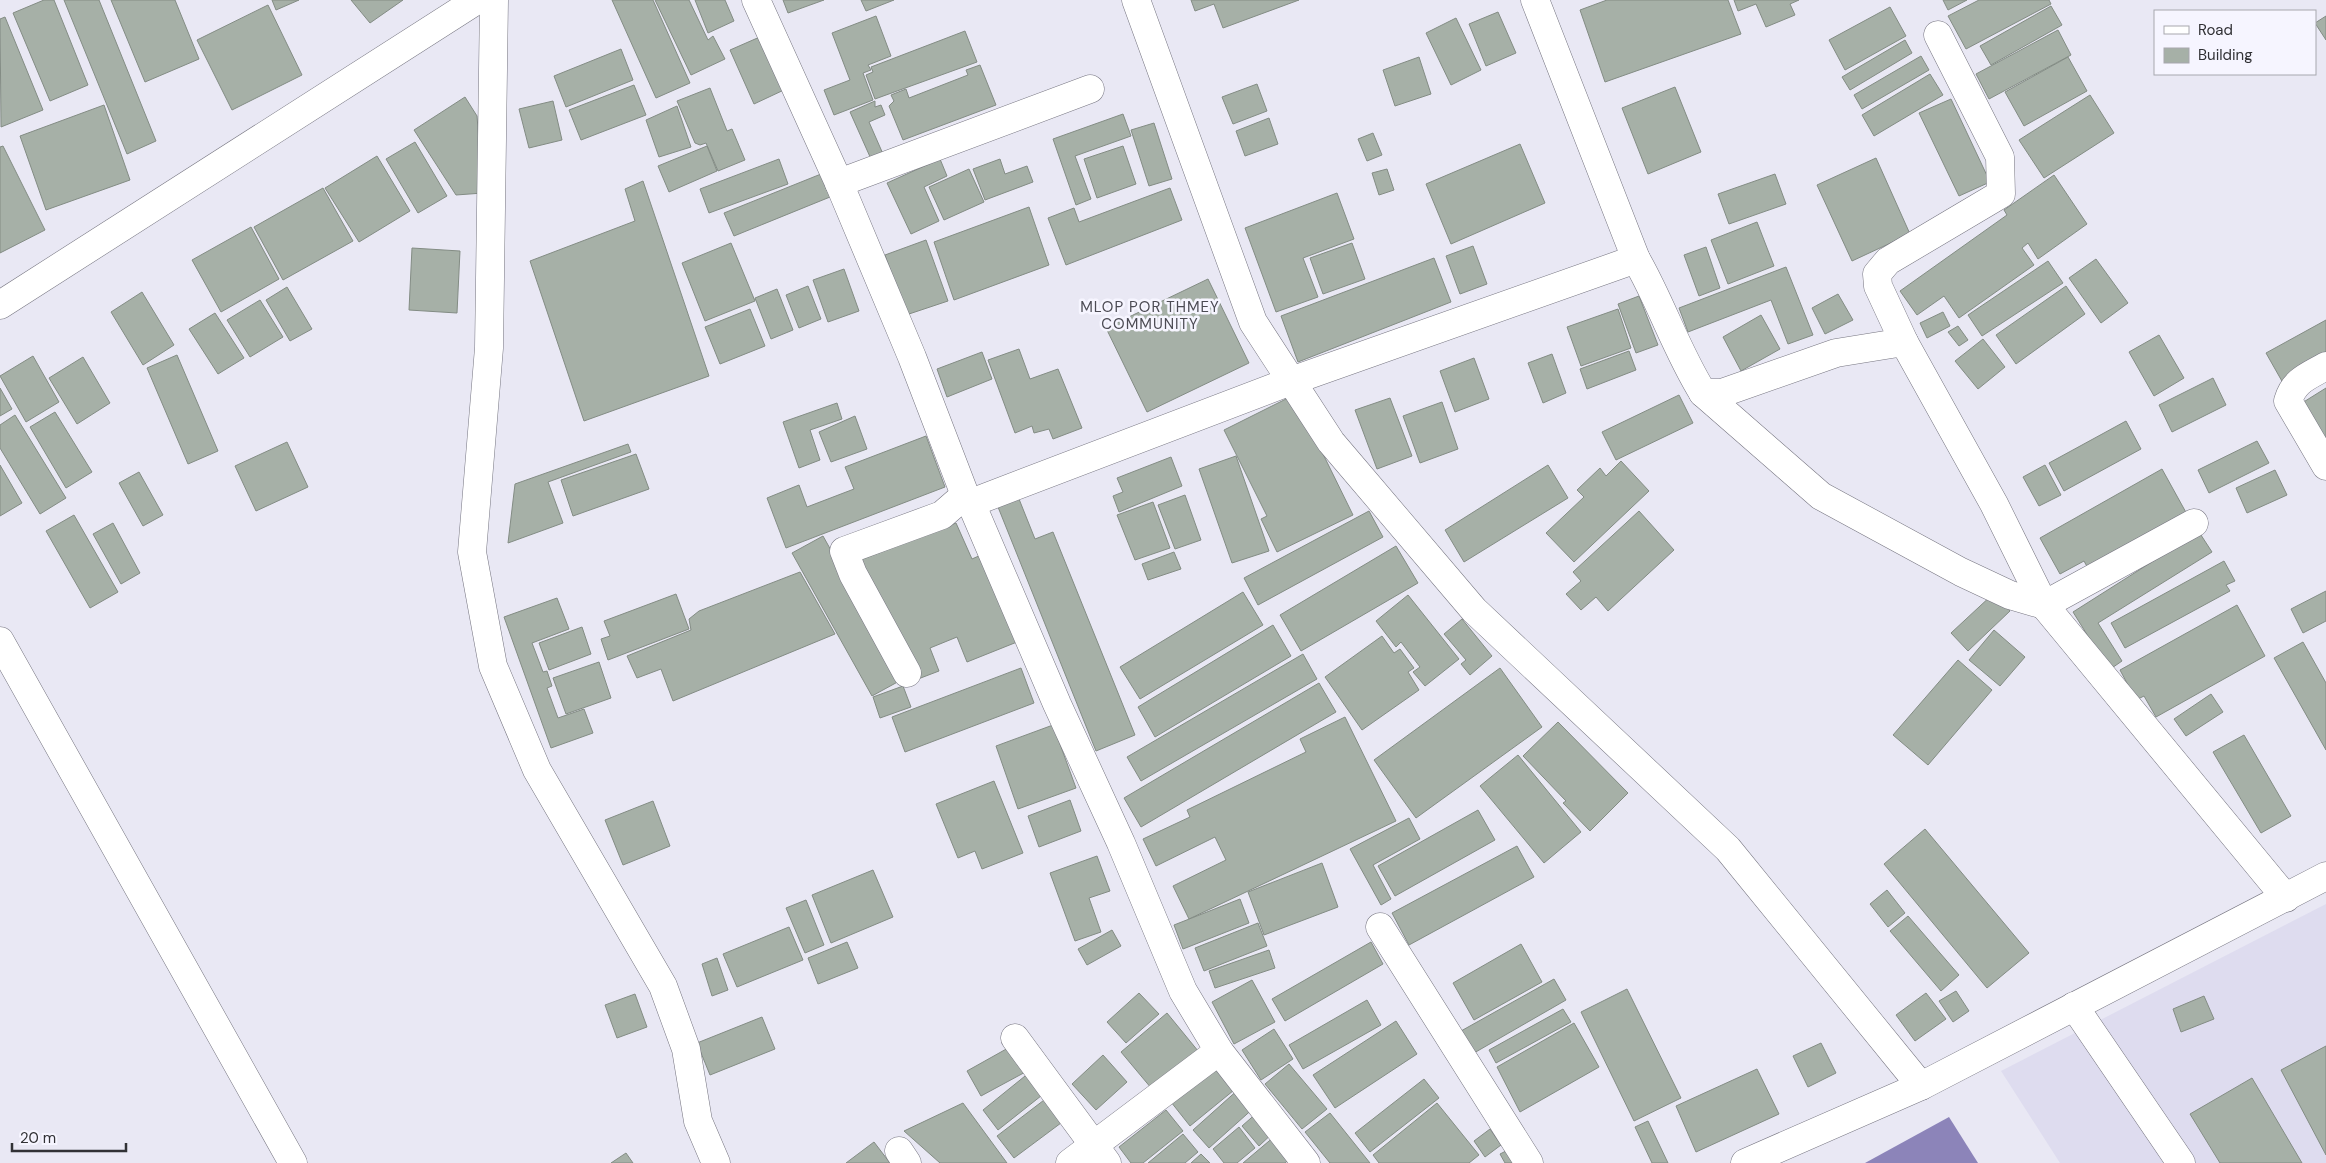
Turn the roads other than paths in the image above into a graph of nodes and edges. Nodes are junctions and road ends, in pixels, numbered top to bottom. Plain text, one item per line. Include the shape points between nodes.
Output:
1 (477, 0) edge
2 (494, 0) edge
3 (756, 0) edge
4 (1136, 0) edge
5 (1535, 0) edge
6 (1938, 34) dead end
7 (1090, 89) dead end
8 (839, 183) junction
9 (1636, 259) junction
10 (0, 305) edge
11 (1904, 342) junction
12 (2326, 366) edge
13 (1291, 381) junction
14 (1703, 392) junction
15 (2326, 466) edge
16 (968, 499) junction
17 (2194, 523) dead end
18 (2044, 605) junction
19 (0, 641) edge
20 (907, 673) dead end
21 (2326, 876) edge
22 (2286, 898) junction
23 (1380, 926) dead end
24 (2074, 1006) junction
25 (1015, 1038) dead end
26 (1220, 1051) junction
27 (1921, 1086) junction
28 (1101, 1155) edge
29 (293, 1163) edge
30 (716, 1163) edge
31 (1070, 1163) edge
32 (1306, 1163) edge
33 (1529, 1163) edge
34 (1745, 1163) edge
35 (2181, 1163) edge

1 - 10 street
2 - 30 street via 489,348 472,552 493,666 537,770 663,986 686,1049 698,1121
3 - 8 street
4 - 13 street via 1253,322
5 - 9 street
6 - 11 street via 2000,156 2001,194 1888,261 1877,274 1878,286
7 - 8 street
8 - 16 street
9 - 13 street
9 - 14 street via 1688,369
11 - 14 street via 1836,353 1722,394
11 - 18 street via 1994,504
12 - 15 street via 2299,381 2291,389 2288,401
13 - 16 street
13 - 27 street via 1330,442 1474,610 1728,848
14 - 18 street via 1821,496 1961,572 2010,595
16 - 20 street via 942,515 844,551 853,574
16 - 26 street via 1121,842 1183,991
17 - 18 street
18 - 22 street
19 - 29 street
21 - 22 street
22 - 24 street
23 - 33 street
24 - 27 street
24 - 35 street
25 - 28 street
26 - 28 street
26 - 32 street
27 - 34 street
28 - 31 street

